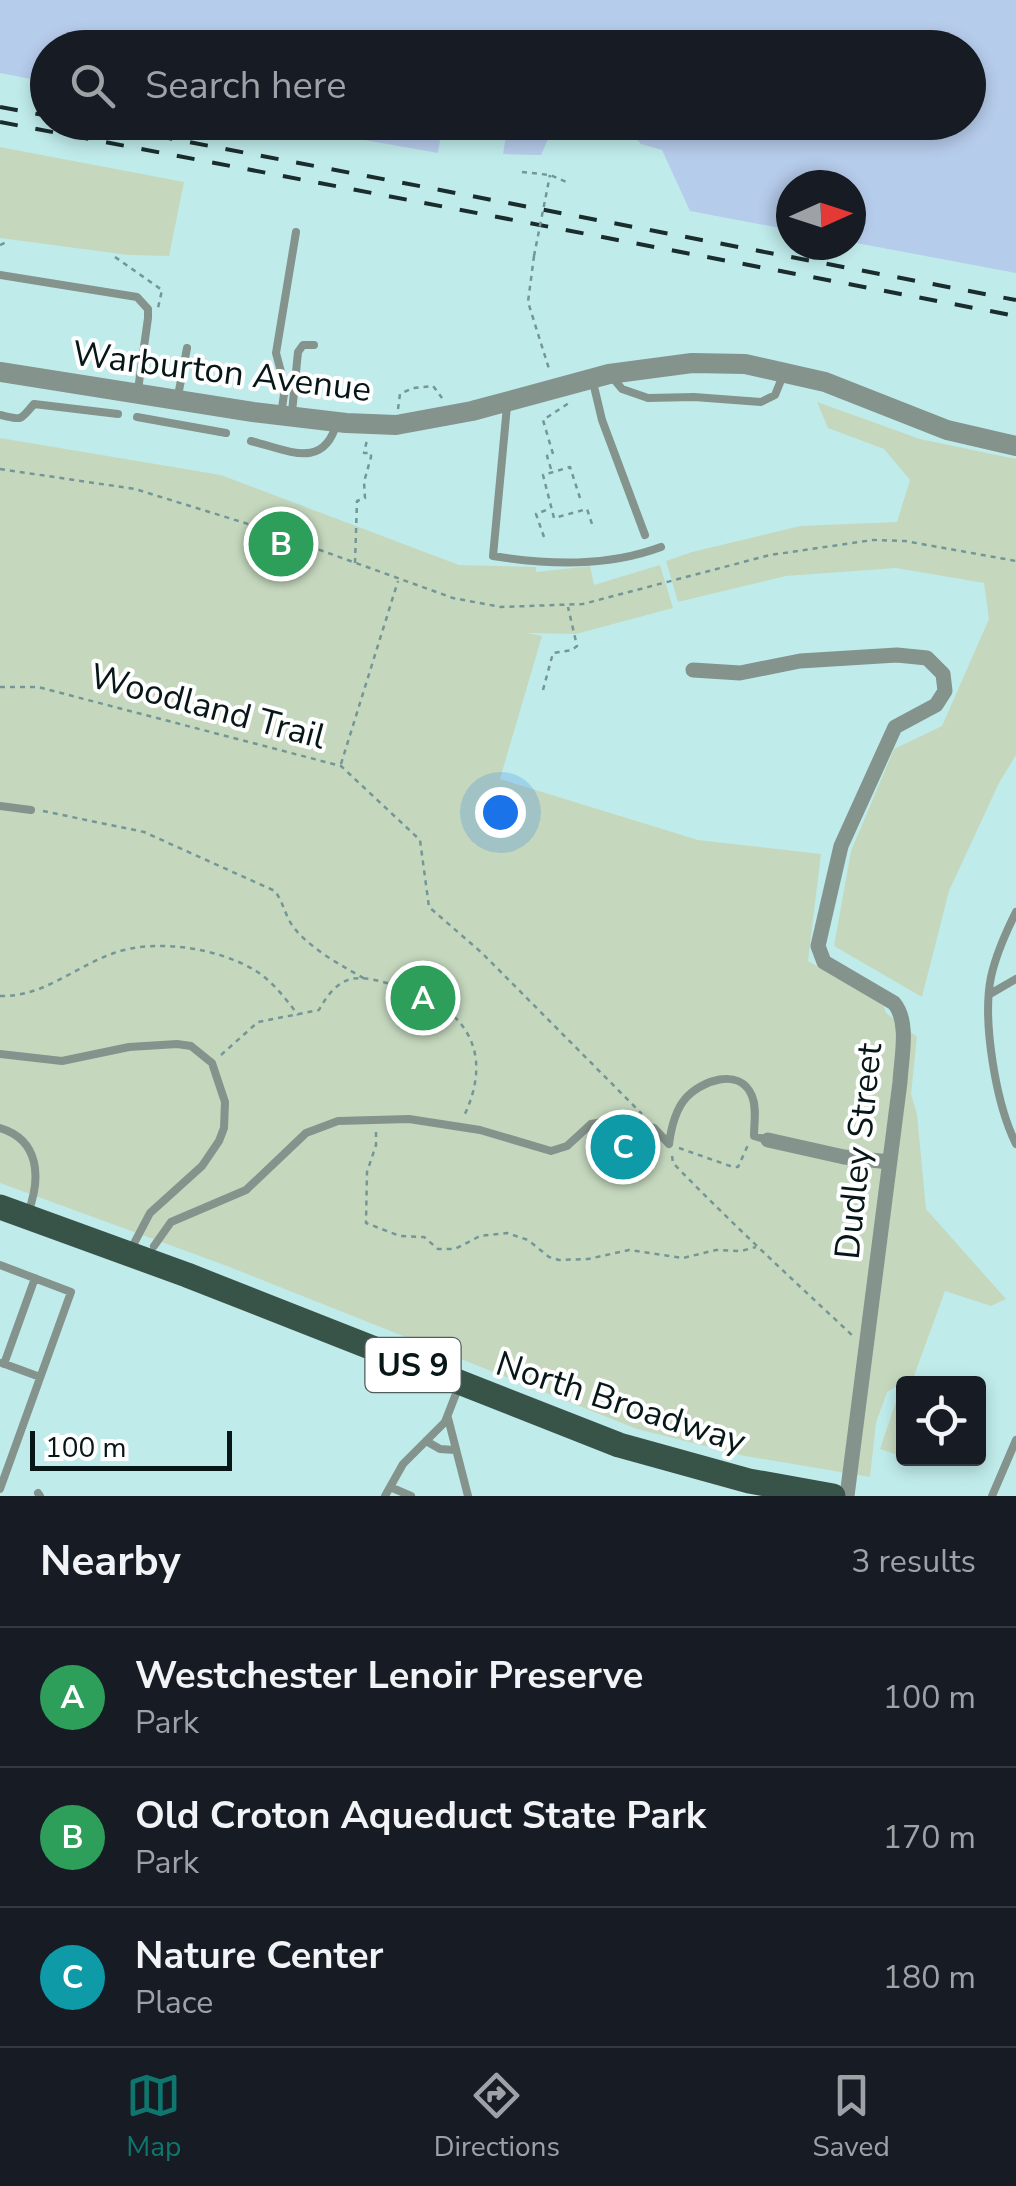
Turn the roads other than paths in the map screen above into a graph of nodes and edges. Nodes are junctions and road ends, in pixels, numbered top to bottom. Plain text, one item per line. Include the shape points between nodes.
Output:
1 (296, 232) dead end
2 (0, 275) edge
3 (314, 345) dead end
4 (187, 348) dead end
5 (0, 372) edge
6 (785, 372) junction
7 (600, 376) junction
8 (137, 394) junction
9 (178, 400) junction
10 (507, 401) junction
11 (118, 414) dead end
12 (0, 416) edge
13 (286, 416) junction
14 (138, 417) dead end
15 (337, 422) junction
16 (226, 433) dead end
17 (251, 441) dead end
18 (1016, 446) edge
19 (645, 534) dead end
20 (661, 547) dead end
21 (693, 670) dead end
22 (0, 806) edge
23 (31, 810) road end
24 (1016, 912) edge
25 (1016, 979) edge
26 (990, 994) junction
27 (0, 1054) edge
28 (0, 1128) edge
29 (761, 1138) joint
30 (1016, 1144) edge
31 (889, 1162) junction
32 (0, 1207) edge
33 (26, 1217) junction
34 (141, 1250) junction
35 (0, 1265) edge
36 (34, 1278) junction
37 (2, 1363) edge
38 (40, 1377) junction
39 (460, 1384) junction
40 (448, 1418) junction
41 (1016, 1440) edge
42 (426, 1441) junction
43 (455, 1450) junction
44 (0, 1489) edge
45 (388, 1491) edge
46 (411, 1496) edge
47 (468, 1496) edge
48 (834, 1496) edge
49 (847, 1496) edge
50 (992, 1496) edge

1 - 13 lane via 276,353
2 - 8 lane via 137,297 148,318
3 - 13 lane via 298,352
4 - 9 lane
5 - 8 street, Warburton Avenue
6 - 7 street, Warburton Avenue via 692,363
6 - 7 lane via 775,395 761,402 648,398
6 - 18 street, Warburton Avenue via 947,430
7 - 10 street, Warburton Avenue
7 - 19 lane via 602,420
8 - 9 street, Warburton Avenue
9 - 13 street, Warburton Avenue
10 - 15 street, Warburton Avenue via 396,425
10 - 20 lane via 493,556 594,562
11 - 12 lane via 34,404 26,418
13 - 15 street, Warburton Avenue
14 - 16 lane
15 - 17 lane via 332,441 312,454
21 - 31 street, Dudley Street via 740,673 800,661 897,655 926,658 943,674 945,691 936,705 895,726 841,846 818,946 824,962 900,1010 900,1082
22 - 23 lane
24 - 26 lane via 1000,944
25 - 26 lane
26 - 30 lane via 1000,1098
27 - 34 lane via 62,1061 176,1044 191,1046 212,1063 225,1102 224,1128 202,1166 150,1213
28 - 33 lane via 23,1139 34,1161 36,1186
29 - 31 street
29 - 34 lane via 752,1094 737,1080 714,1079 686,1098 668,1144 654,1128 614,1120 591,1124 551,1152 480,1130 408,1120 338,1121 306,1133 246,1190 171,1222
31 - 49 street, Dudley Street
32 - 33 main road, North Broadway / US 9
33 - 34 main road, North Broadway / US 9
34 - 39 main road, North Broadway / US 9
35 - 36 lane
36 - 37 lane
36 - 38 lane via 71,1292
37 - 38 lane
38 - 44 lane
39 - 40 lane
39 - 48 main road, North Broadway / US 9 via 620,1445 749,1482
40 - 42 lane
40 - 43 lane
41 - 50 lane
42 - 43 lane
42 - 45 lane via 402,1464
43 - 47 lane
45 - 46 lane

